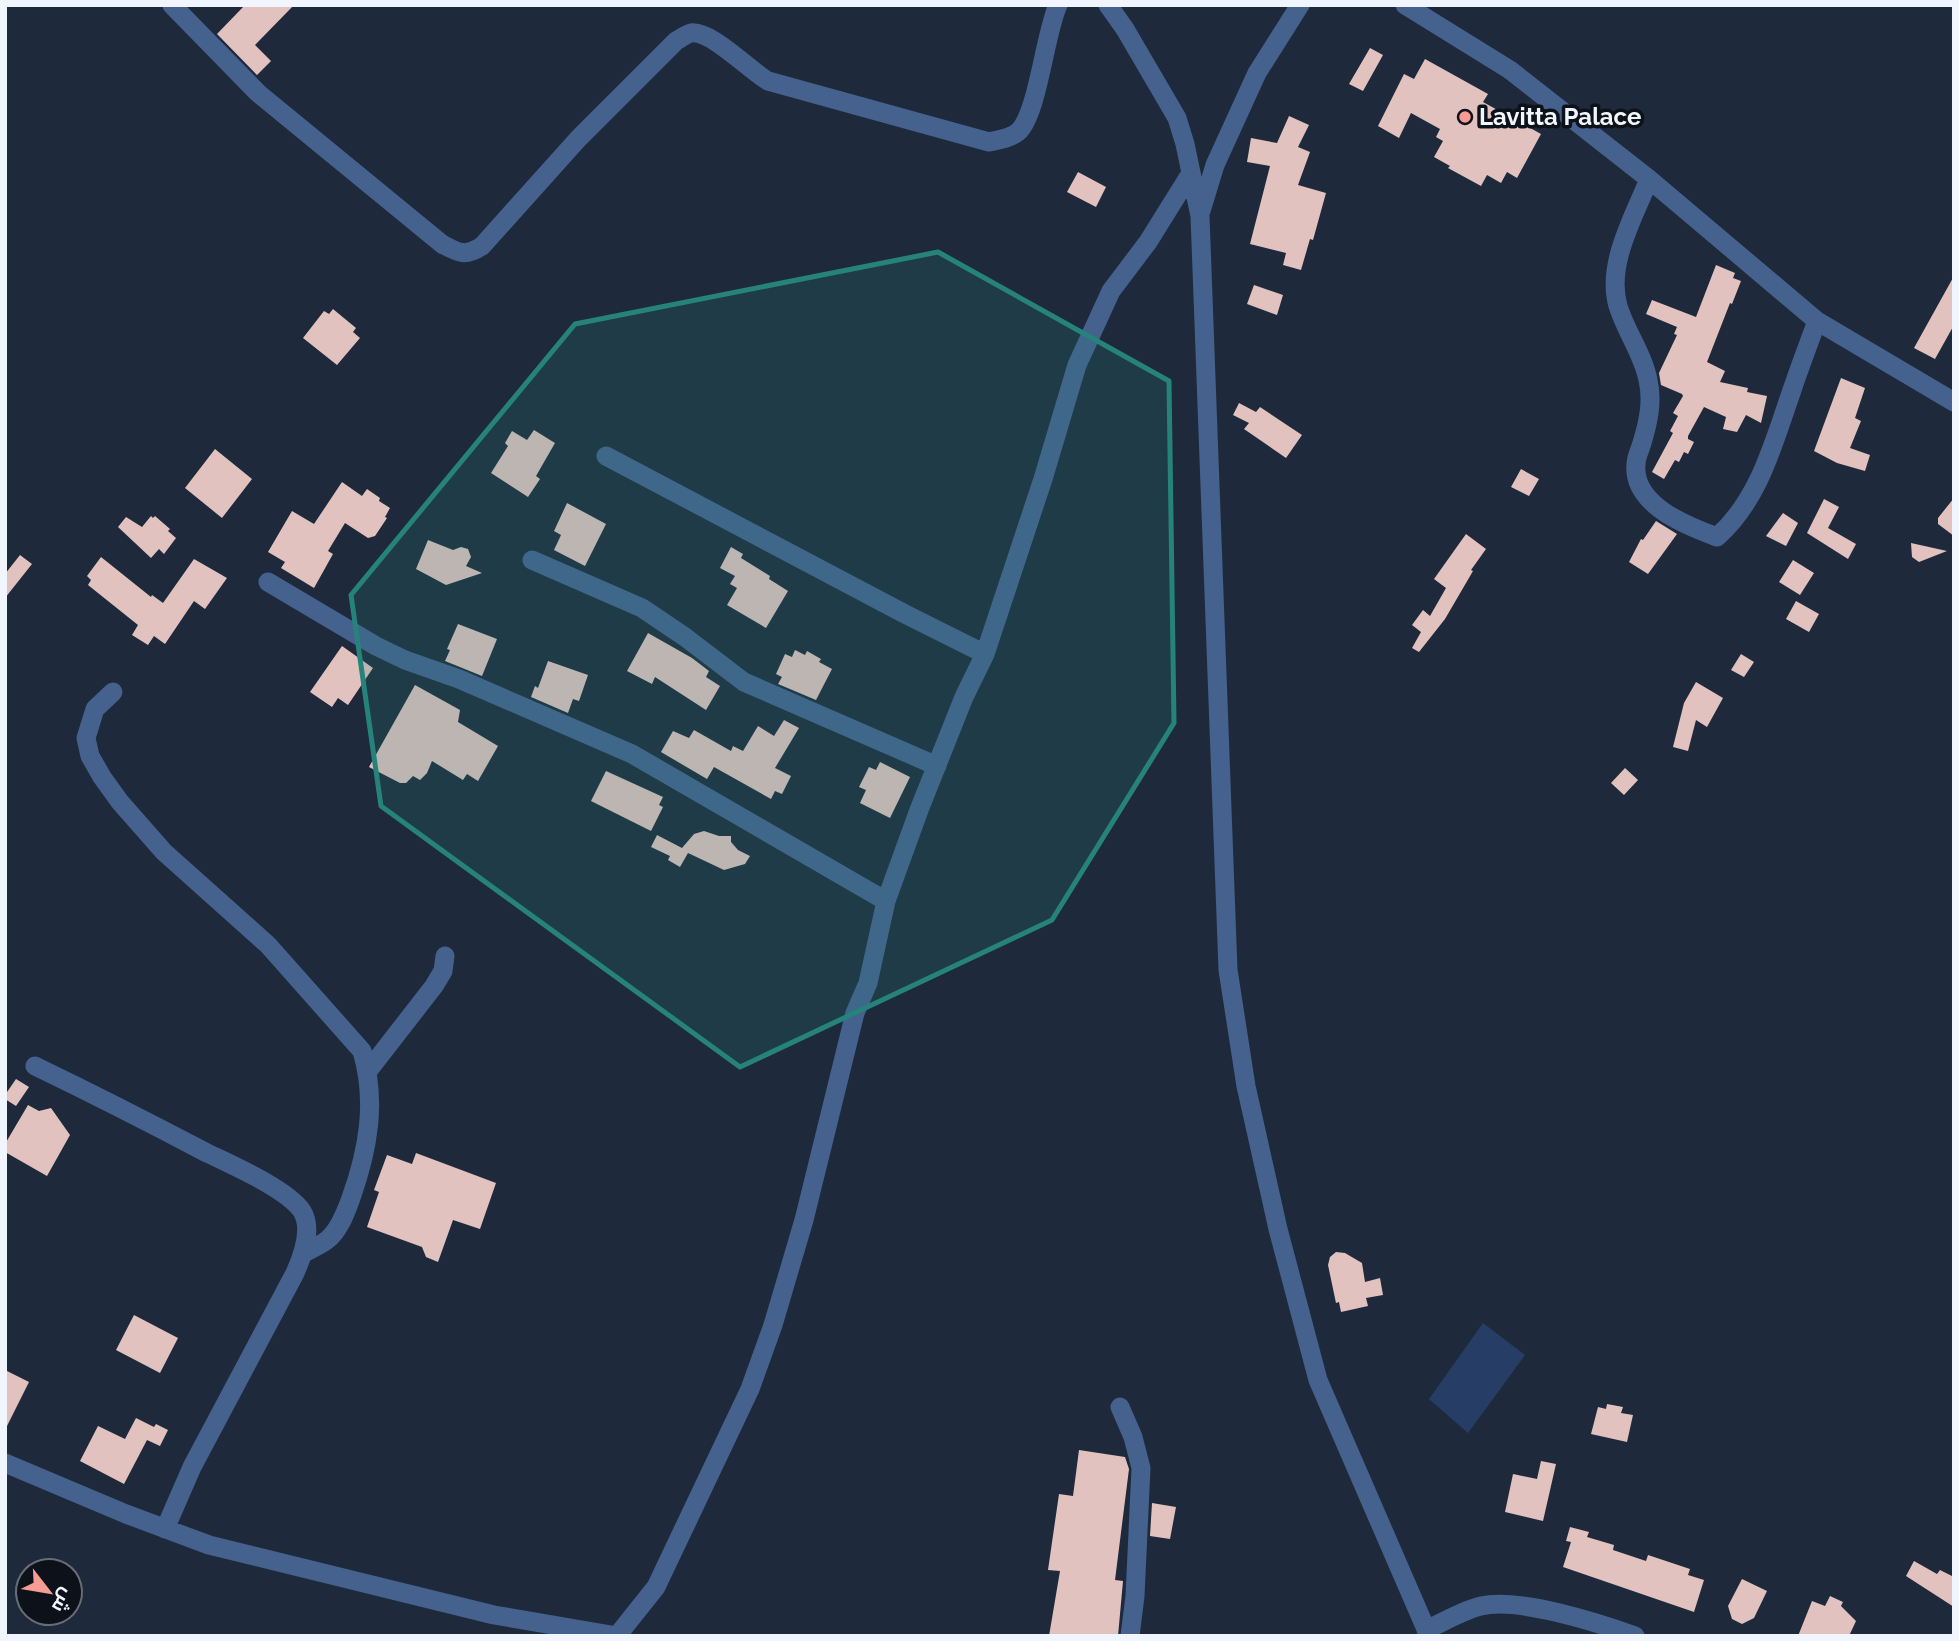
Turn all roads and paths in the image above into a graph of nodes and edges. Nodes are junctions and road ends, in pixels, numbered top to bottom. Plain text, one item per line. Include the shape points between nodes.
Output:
1 (172, 5) edge
2 (1058, 5) edge
3 (1108, 5) edge
4 (1300, 5) edge
5 (1405, 5) edge
6 (1191, 173) junction
7 (1649, 179) junction
8 (1200, 216) junction
9 (1817, 321) junction
10 (1954, 402) edge
11 (606, 456) dead end
12 (532, 560) dead end
13 (268, 582) dead end
14 (985, 654) junction
15 (113, 692) dead end
16 (937, 766) junction
17 (886, 901) junction
18 (444, 956) dead end
19 (35, 1066) dead end
20 (368, 1071) junction
21 (304, 1253) junction
22 (1119, 1407) dead end
23 (5, 1463) edge
24 (165, 1529) junction
25 (1428, 1633) edge
26 (617, 1636) edge
27 (1130, 1636) edge
28 (1635, 1636) edge

1 - 2 street via 290,120 442,244 470,254 676,41 691,33 706,35 768,81 989,142 1019,131 1024,123
3 - 6 street via 1177,118
4 - 8 street via 1257,73 1215,165
5 - 7 street via 1510,70
6 - 8 street
6 - 14 street via 1111,291 1077,365
7 - 9 street
7 - 9 street via 1619,255 1616,286 1618,306 1648,380 1650,408 1635,464 1648,499 1692,528 1717,537 1733,523 1749,502 1773,446
8 - 25 street via 1228,970 1244,1073 1278,1229 1318,1380
9 - 10 street
11 - 14 street
12 - 16 street via 642,608 744,682
13 - 17 street via 405,660 632,754
14 - 16 street
15 - 20 street via 95,709 86,738 102,776 164,852 268,945 362,1051
16 - 17 street
17 - 26 street via 804,1220 750,1390 656,1587
18 - 20 street via 443,971 434,986
19 - 21 street via 287,1196 303,1213 307,1230
20 - 21 street via 369,1138 345,1215 329,1239
21 - 24 street via 192,1467
22 - 27 street via 1140,1468
23 - 24 street
24 - 26 street via 340,1579 494,1615
25 - 28 street via 1482,1605 1513,1605 1583,1618

